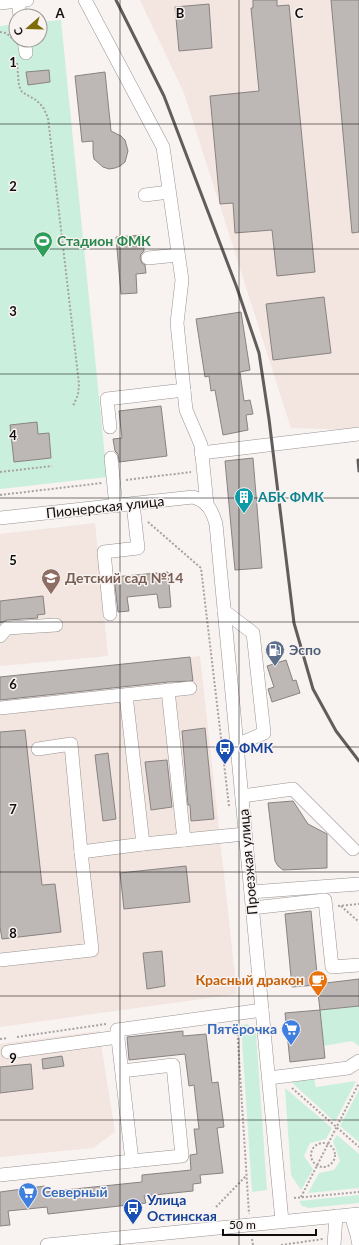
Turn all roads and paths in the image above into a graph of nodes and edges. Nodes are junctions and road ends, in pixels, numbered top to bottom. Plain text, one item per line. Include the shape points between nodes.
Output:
1 (22, 0) edge
2 (85, 0) edge
3 (0, 2) edge
4 (21, 48) edge
5 (169, 192) junction
6 (145, 195) dead end
7 (178, 255) junction
8 (148, 258) dead end
9 (184, 390) junction
10 (73, 406) dead end
11 (110, 427) dead end
12 (359, 434) edge
13 (202, 453) junction
14 (111, 458) dead end
15 (52, 466) dead end
16 (0, 472) edge
17 (191, 472) dead end
18 (113, 481) junction
19 (0, 496) edge
20 (133, 504) junction
21 (207, 505) junction
22 (116, 506) junction
23 (0, 518) edge
24 (224, 611) junction
25 (110, 614) dead end
26 (56, 625) dead end
27 (0, 636) edge
28 (190, 688) dead end
29 (168, 690) junction
30 (126, 695) junction
31 (0, 708) edge
32 (237, 745) junction
33 (38, 749) dead end
34 (242, 796) junction
35 (245, 834) junction
36 (184, 840) junction
37 (143, 844) junction
38 (353, 849) dead end
39 (81, 852) junction
40 (359, 884) edge
41 (251, 892) junction
42 (359, 904) edge
43 (341, 906) junction
44 (326, 907) junction
45 (252, 908) junction
46 (359, 922) edge
47 (0, 960) edge
48 (359, 965) edge
49 (262, 1010) junction
50 (237, 1024) dead end
51 (118, 1037) junction
52 (8, 1052) dead end
53 (359, 1061) edge
54 (122, 1071) junction
55 (274, 1078) junction
56 (359, 1083) edge
57 (336, 1127) junction
58 (328, 1145) junction
59 (359, 1147) edge
60 (132, 1162) junction
61 (317, 1166) junction
62 (0, 1174) edge
63 (246, 1176) junction
64 (359, 1192) edge
65 (300, 1197) junction
66 (294, 1198) dead end
67 (216, 1206) dead end
68 (250, 1214) dead end
69 (355, 1214) edge
70 (336, 1216) junction
71 (282, 1221) junction
72 (161, 1239) edge
73 (252, 1239) dead end
74 (334, 1241) edge
75 (105, 1242) edge
76 (47, 1245) edge
77 (253, 1245) edge
78 (281, 1245) edge
79 (359, 1245) edge

1 - 3 street
2 - 5 street via 162,147
4 - 10 path via 19,86 22,92 43,107 48,118 79,384
5 - 6 street
5 - 7 street
7 - 8 street
7 - 9 street via 182,280 177,323
9 - 11 street via 107,399
9 - 13 street via 186,410
12 - 13 street
13 - 21 street
14 - 18 street
15 - 16 path
17 - 18 path
18 - 19 path
18 - 22 street
20 - 21 street, Пионерская улица via 193,497 201,499
20 - 22 street, Пионерская улица
20 - 25 street via 138,548 104,552
21 - 24 street, Проезжая улица via 216,524
22 - 23 street, Пионерская улица
24 - 32 street, Проезжая улица
24 - 32 street via 253,633 264,733
26 - 27 street via 7,628
28 - 29 street
29 - 30 street
29 - 36 street
30 - 31 street
30 - 37 street
32 - 34 street, Проезжая улица
33 - 39 street via 71,744
34 - 35 street, Проезжая улица
34 - 38 street via 293,789
35 - 36 street
35 - 41 street, Проезжая улица
36 - 37 street
37 - 39 street
39 - 47 street via 92,950
40 - 41 street
41 - 45 street, Проезжая улица
42 - 43 path
43 - 44 path
43 - 46 path
44 - 45 street via 325,900
44 - 48 street via 332,967
45 - 49 street, Проезжая улица
49 - 51 street via 117,1030
49 - 55 street, Проезжая улица
50 - 63 path
51 - 52 street
51 - 54 street
53 - 55 street via 348,1068
54 - 60 street
54 - 60 street via 173,1065 182,1156
55 - 57 path
55 - 71 street, Проезжая улица
56 - 57 path
57 - 58 path
57 - 59 path
58 - 61 path
58 - 61 path via 334,1153 333,1160 325,1167
58 - 61 path via 320,1144 313,1148 311,1156
60 - 62 street
61 - 65 path
63 - 67 path
63 - 68 path
64 - 65 path
65 - 66 path
69 - 70 street
69 - 79 street
70 - 71 street
70 - 74 street
71 - 72 street
72 - 75 street
73 - 77 path
74 - 78 path
75 - 76 street

